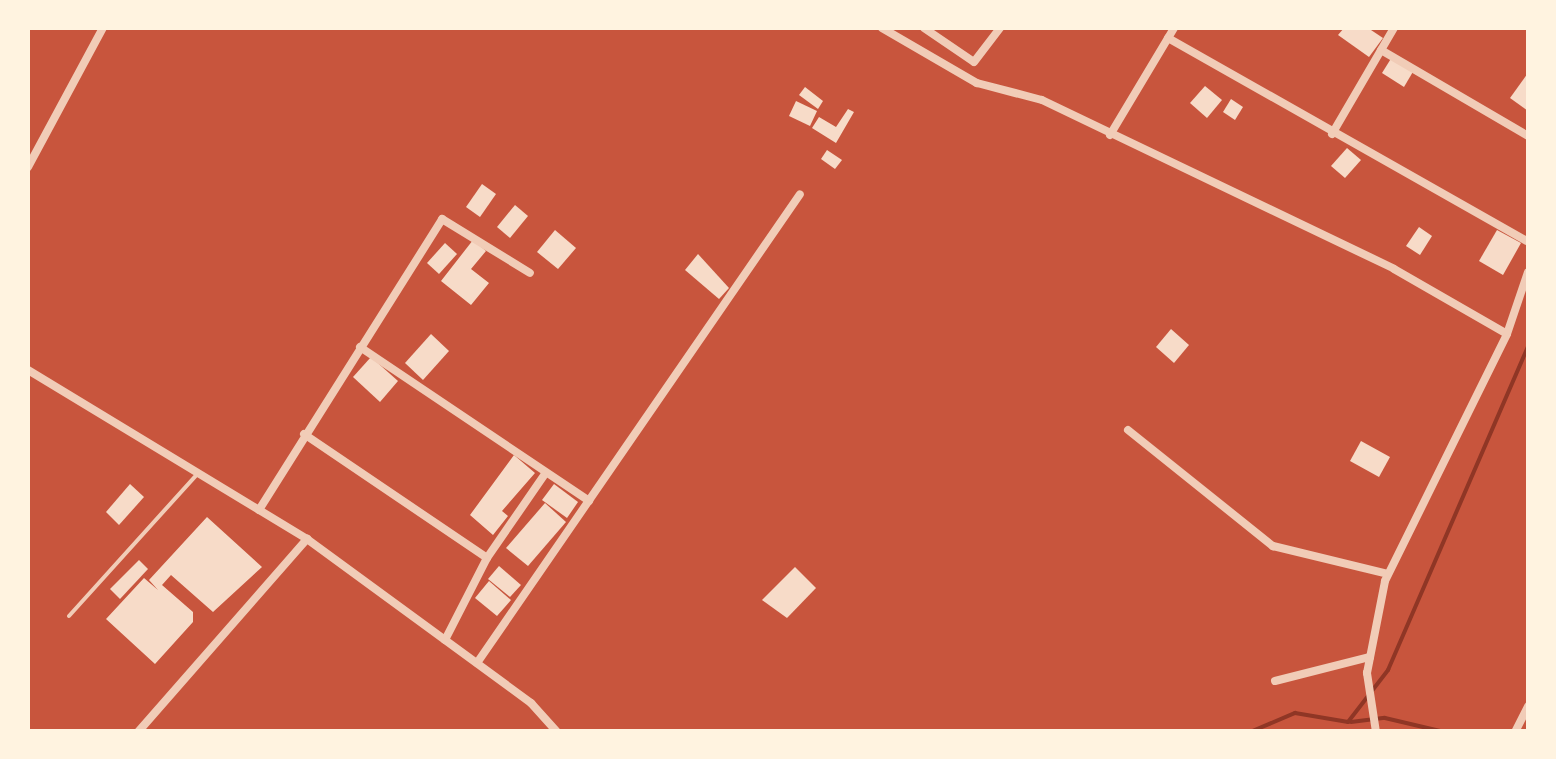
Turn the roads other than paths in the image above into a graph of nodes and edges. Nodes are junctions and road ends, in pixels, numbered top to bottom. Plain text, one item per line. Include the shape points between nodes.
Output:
1 (102, 28) edge
2 (882, 28) edge
3 (924, 28) edge
4 (1000, 28) edge
5 (1174, 28) edge
6 (1394, 28) edge
7 (1168, 38) junction
8 (1381, 50) junction
9 (1332, 134) junction
10 (1110, 135) junction
11 (1528, 136) edge
12 (28, 167) edge
13 (800, 194) dead end
14 (1528, 242) edge
15 (1528, 272) edge
16 (530, 273) dead end
17 (1507, 334) junction
18 (360, 347) junction
19 (28, 370) edge
20 (1128, 430) dead end
21 (304, 434) junction
22 (198, 473) junction
23 (545, 474) junction
24 (588, 501) junction
25 (259, 510) junction
26 (307, 539) junction
27 (487, 558) junction
28 (1388, 574) junction
29 (70, 616) dead end
30 (445, 640) junction
31 (1370, 658) junction
32 (477, 664) junction
33 (1275, 681) dead end
34 (1528, 706) edge
35 (138, 732) edge
36 (557, 732) edge
37 (1376, 732) edge
38 (1515, 732) edge

1 - 12 street
2 - 10 street via 977,84 1042,100
3 - 4 street via 974,62
5 - 7 street
6 - 8 street
7 - 9 street
7 - 10 street
8 - 9 street
8 - 11 street
9 - 14 street
10 - 17 street via 1394,269
13 - 24 street
15 - 17 street
16 - 18 street via 442,219
17 - 28 street
18 - 21 street
18 - 23 street
19 - 22 street
20 - 28 street via 1272,546
21 - 25 street
21 - 27 street
22 - 25 street
22 - 29 lane
23 - 24 street
23 - 27 street
24 - 32 street
25 - 26 street
26 - 30 street
26 - 35 street
27 - 30 street
28 - 31 street
30 - 32 street
31 - 33 street
31 - 37 street
32 - 36 street via 531,703
34 - 38 street

